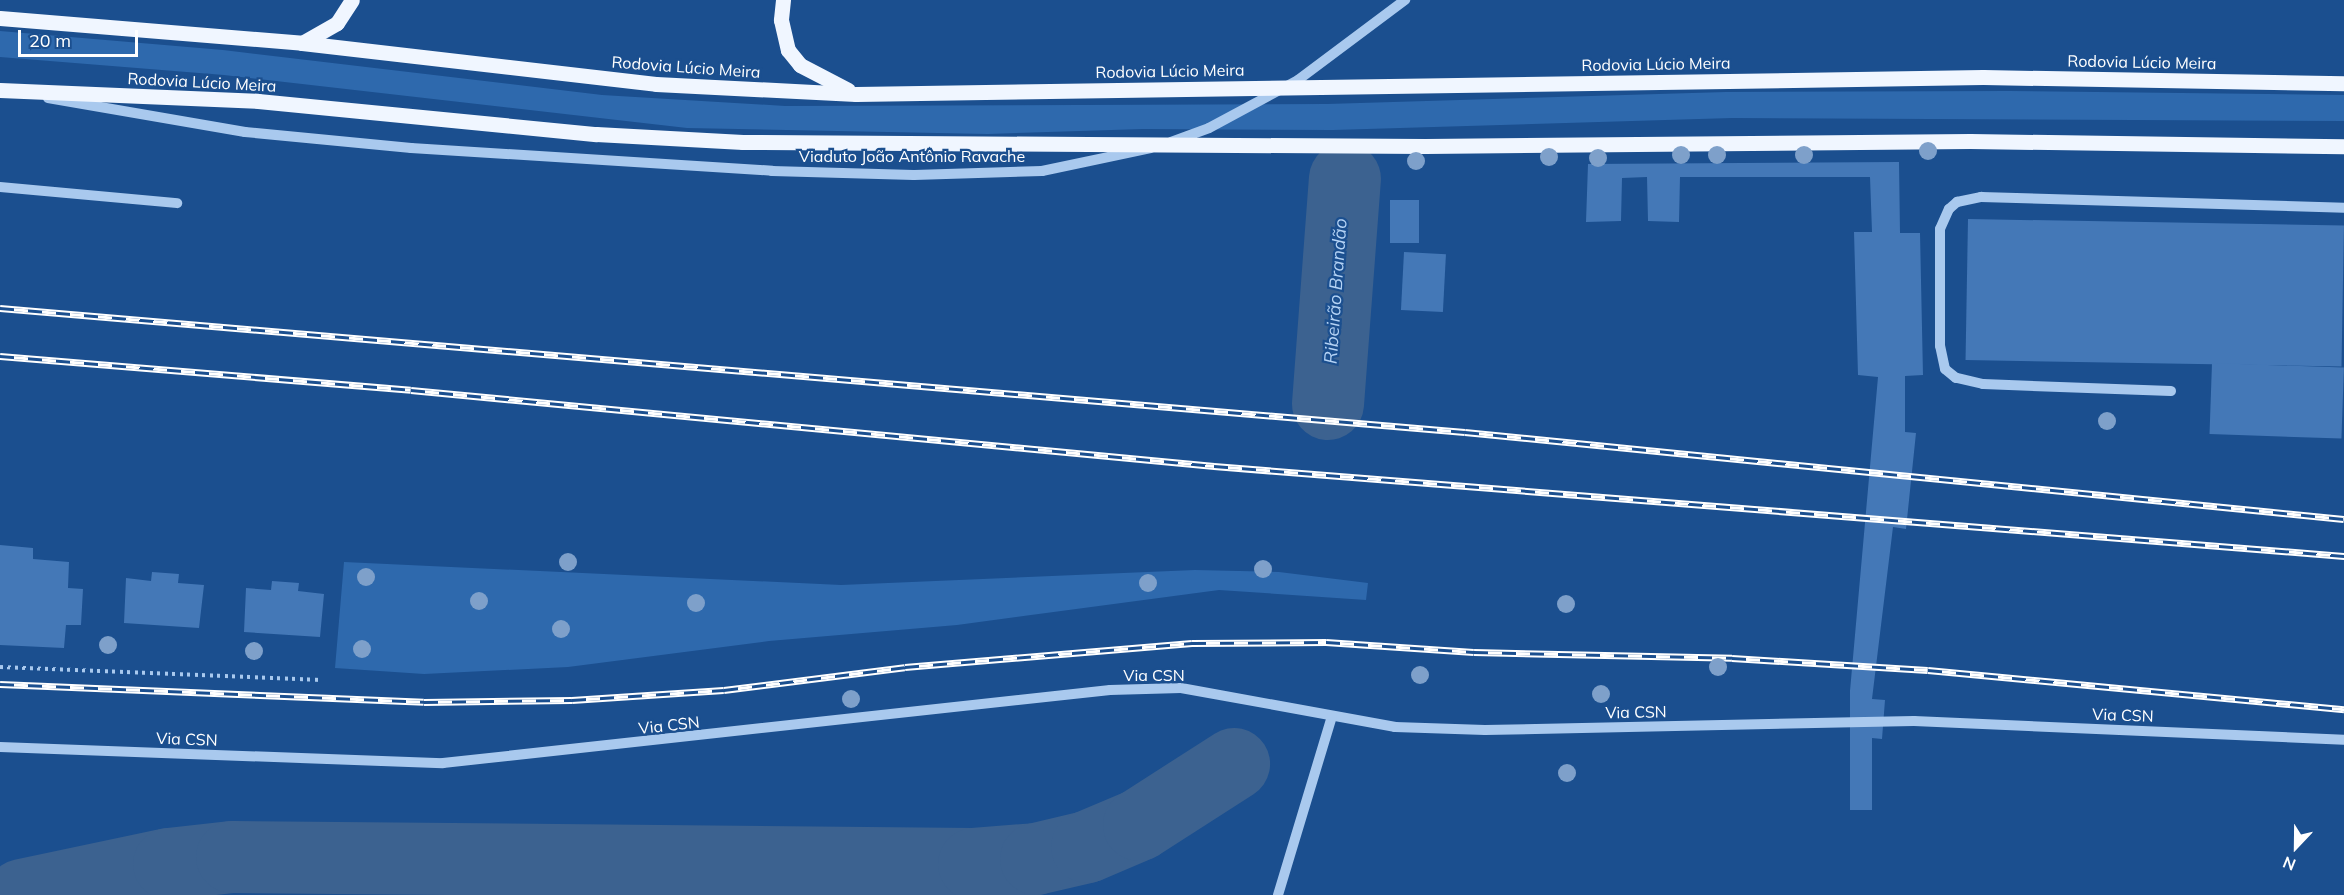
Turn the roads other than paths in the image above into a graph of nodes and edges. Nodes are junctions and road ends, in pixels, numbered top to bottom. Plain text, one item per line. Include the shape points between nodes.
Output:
1 (352, 0) edge
2 (783, 0) edge
3 (1405, 0) edge
4 (0, 18) edge
5 (302, 44) junction
6 (2344, 83) edge
7 (2, 90) edge
8 (856, 94) junction
9 (2344, 146) edge
10 (0, 188) edge
11 (177, 203) dead end
12 (2344, 208) edge
13 (2171, 391) dead end
14 (1332, 716) junction
15 (2344, 740) edge
16 (0, 747) edge
17 (1278, 895) edge

1 - 5 main road via 337,23
2 - 8 main road via 781,20 788,50 800,65 817,76
3 - 7 street, Viaduto João Antônio Ravache via 1298,80 1209,128 1140,151 1074,166 978,174 636,165 411,148 245,132
4 - 5 main road, Rodovia Lúcio Meira
5 - 8 main road, Rodovia Lúcio Meira via 656,84
6 - 8 main road, Rodovia Lúcio Meira via 1983,77
7 - 9 main road, Rodovia Lúcio Meira via 258,101 596,134 743,142 1425,146 1970,141
10 - 11 street
12 - 13 street via 1981,197 1957,202 1949,209 1940,229 1940,346 1945,369 1956,378 1983,384
14 - 15 street, Via CSN via 1395,727 1485,730 1914,721
14 - 16 street, Via CSN via 1181,688 1110,690 443,763
14 - 17 street

